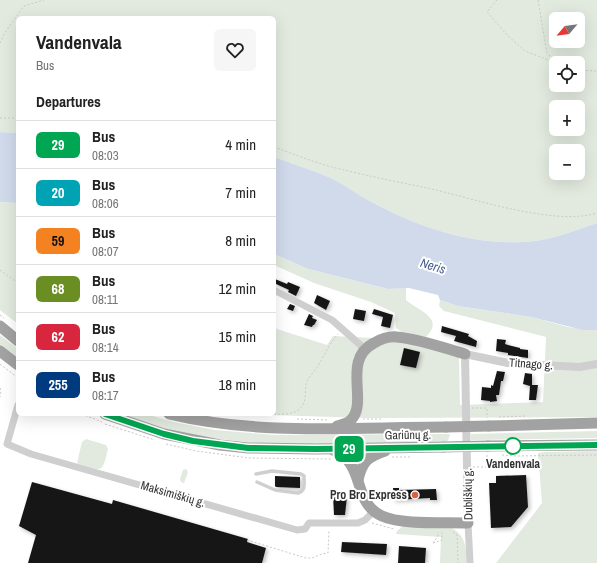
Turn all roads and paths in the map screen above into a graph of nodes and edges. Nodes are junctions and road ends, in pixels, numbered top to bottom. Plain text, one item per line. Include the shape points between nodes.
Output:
1 (44, 0) edge
2 (497, 0) edge
3 (538, 0) edge
4 (17, 16) edge
5 (16, 17) edge
6 (0, 43) edge
7 (550, 56) edge
8 (549, 60) edge
9 (585, 70) edge
10 (597, 71) edge
11 (0, 118) edge
12 (16, 118) edge
13 (276, 148) edge
14 (597, 213) edge
15 (0, 270) edge
16 (16, 282) edge
17 (276, 291) edge
18 (0, 326) edge
19 (342, 329) junction
20 (16, 339) edge
21 (365, 349) junction
22 (0, 352) edge
23 (465, 354) junction
24 (9, 363) edge
25 (597, 364) edge
26 (16, 375) edge
27 (0, 388) edge
28 (357, 394) junction
29 (0, 397) edge
30 (483, 408) dead end
31 (16, 412) edge
32 (276, 414) edge
33 (111, 416) edge
34 (179, 416) edge
35 (296, 419) dead end
36 (363, 419) junction
37 (488, 422) junction
38 (385, 423) junction
39 (330, 424) junction
40 (597, 424) edge
41 (597, 445) edge
42 (394, 448) junction
43 (329, 449) junction
44 (488, 450) junction
45 (502, 455) dead end
46 (597, 455) edge
47 (487, 467) dead end
48 (256, 474) dead end
49 (358, 480) junction
50 (256, 482) dead end
51 (374, 511) junction
52 (366, 520) junction
53 (329, 523) junction
54 (468, 523) junction
55 (393, 529) dead end
56 (438, 530) dead end
57 (442, 530) dead end
58 (448, 530) dead end
59 (247, 540) dead end
60 (458, 563) edge
61 (470, 563) edge

1 - 4 path via 24,6
2 - 8 path via 487,12 525,51
3 - 7 path via 547,53
5 - 6 path
9 - 10 path
11 - 12 path
13 - 14 path via 339,169 516,210 579,217
15 - 16 path
17 - 19 street via 332,320
18 - 20 highway
19 - 21 street
19 - 32 path via 330,343 308,380 301,407 292,413
21 - 23 highway via 378,340 397,337
21 - 28 highway via 357,366
22 - 24 highway
23 - 25 street, Titnago g. via 515,364 580,367
23 - 54 street, Dubliškių g.
24 - 26 path
27 - 29 path
28 - 36 highway
28 - 39 highway via 356,412 352,418 344,424
30 - 37 path via 487,408
31 - 53 street, Maksimiškių g. via 7,444 16,449 297,530 305,529 309,523
33 - 43 highway, Gariūnų g. via 164,434 220,445
34 - 39 highway, Gariūnų g. via 248,427 279,428
35 - 39 path
36 - 38 path
36 - 38 highway via 368,423
37 - 38 highway, Gariūnų g., bridge via 446,427
37 - 40 highway, Gariūnų g.
38 - 39 highway, Gariūnų g.
41 - 44 highway, Gariūnų g.
42 - 43 highway, Gariūnų g.
42 - 44 highway, Gariūnų g., bridge via 444,447
42 - 49 highway via 368,458 362,465
43 - 49 highway via 347,459
44 - 47 path
45 - 46 path
48 - 50 lane via 272,471 301,474 304,476 304,487 302,492 298,493 275,490
49 - 51 highway via 365,501
51 - 52 street
51 - 54 highway via 399,521
52 - 53 street, Maksimiškių g. via 358,523
52 - 55 path
53 - 59 path via 328,552 312,558
54 - 61 street, Dubliškių g.
56 - 57 path via 438,536 433,544 442,540
58 - 60 path via 457,535

